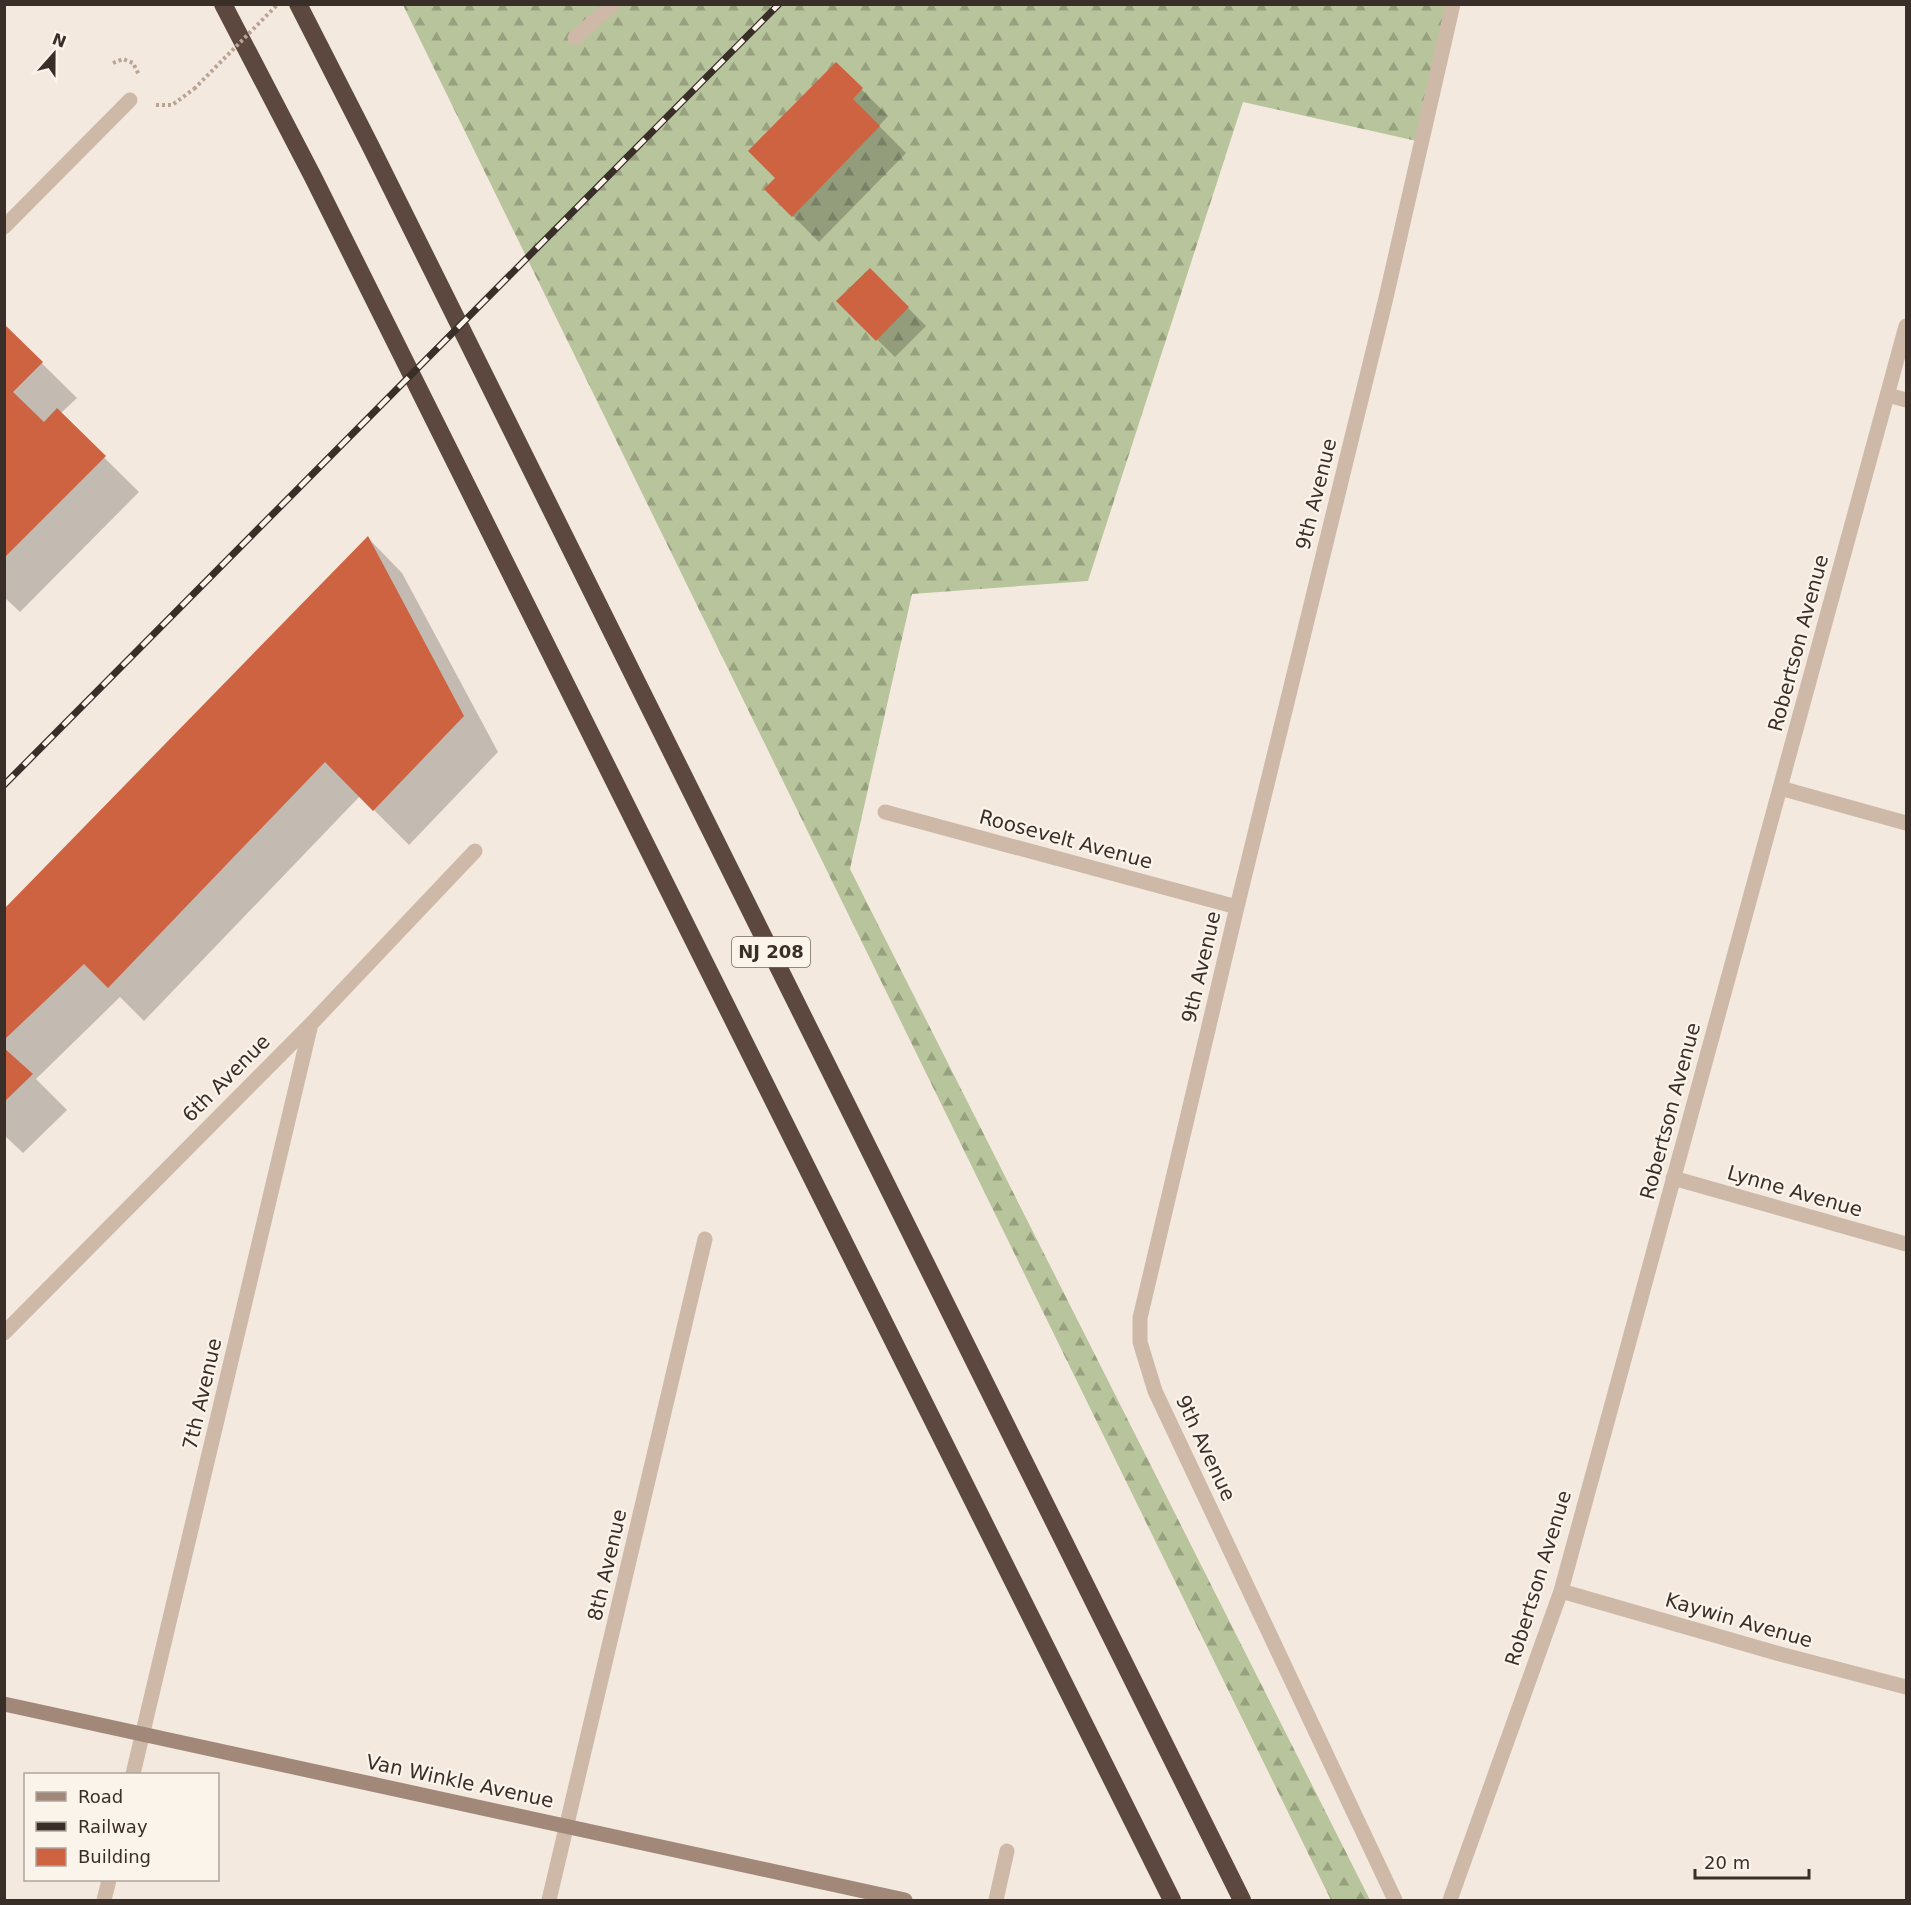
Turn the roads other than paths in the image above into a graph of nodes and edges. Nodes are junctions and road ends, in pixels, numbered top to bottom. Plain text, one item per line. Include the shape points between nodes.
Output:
1 (223, 4) edge
2 (298, 4) edge
3 (614, 4) edge
4 (1454, 4) edge
5 (574, 38) dead end
6 (130, 100) dead end
7 (4, 227) edge
8 (1906, 326) edge
9 (1888, 395) junction
10 (1906, 400) edge
11 (1780, 788) junction
12 (885, 812) dead end
13 (1906, 823) edge
14 (476, 851) dead end
15 (1237, 907) junction
16 (311, 1023) junction
17 (1673, 1178) junction
18 (705, 1239) dead end
19 (1906, 1244) edge
20 (4, 1333) edge
21 (1560, 1591) junction
22 (1906, 1687) edge
23 (4, 1704) edge
24 (143, 1734) junction
25 (134, 1773) edge
26 (567, 1826) junction
27 (1007, 1851) dead end
28 (109, 1881) edge
29 (104, 1900) edge
30 (549, 1900) edge
31 (905, 1900) edge
32 (996, 1900) edge
33 (1172, 1900) edge
34 (1242, 1900) edge
35 (1395, 1900) edge
36 (1450, 1900) edge

1 - 33 highway, NJ 208 via 318,187
2 - 34 highway, NJ 208
3 - 5 street
4 - 15 street, 9th Avenue
6 - 7 street
8 - 9 street, Robertson Avenue
9 - 10 street
9 - 11 street, Robertson Avenue
11 - 13 street
11 - 17 street, Robertson Avenue
12 - 15 street, Roosevelt Avenue
14 - 16 street, 6th Avenue
15 - 35 street, 9th Avenue via 1140,1318 1140,1342 1155,1391
16 - 20 street, 6th Avenue
16 - 24 street, 7th Avenue
17 - 19 street, Lynne Avenue
17 - 21 street, Robertson Avenue
18 - 26 street, 8th Avenue
21 - 22 street, Kaywin Avenue
21 - 36 street, Robertson Avenue
23 - 24 street, Van Winkle Avenue
24 - 25 street, 7th Avenue
24 - 26 street, Van Winkle Avenue
26 - 30 street, 8th Avenue
26 - 31 street, Van Winkle Avenue
27 - 32 street
28 - 29 street

